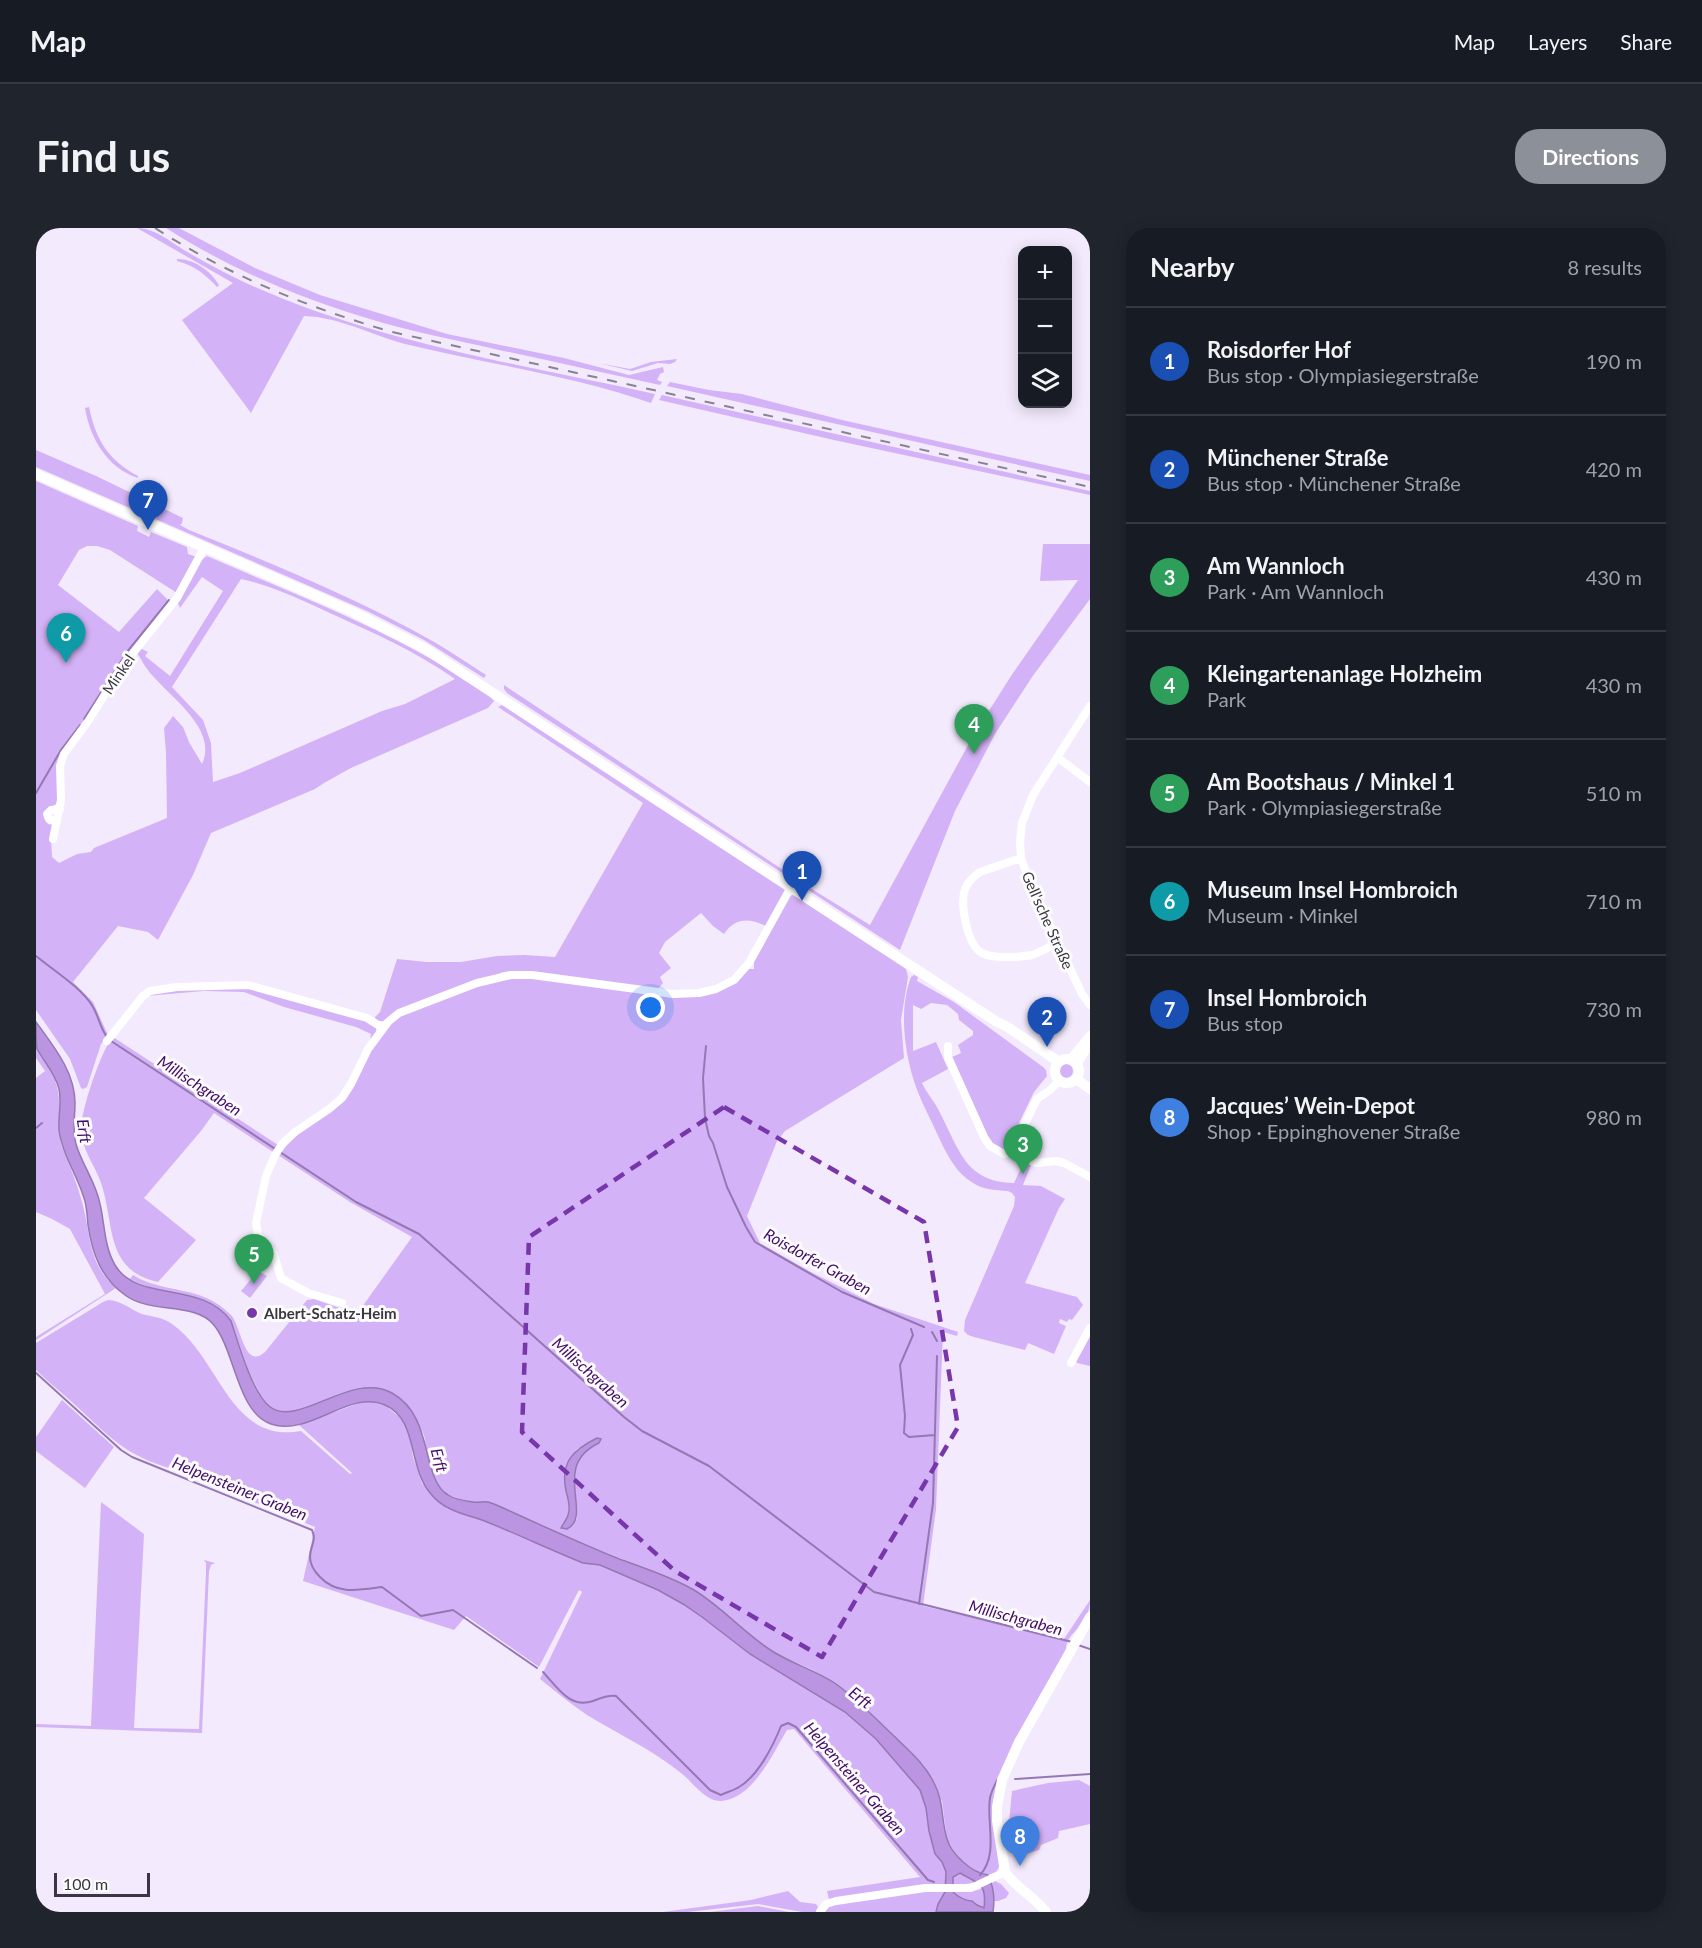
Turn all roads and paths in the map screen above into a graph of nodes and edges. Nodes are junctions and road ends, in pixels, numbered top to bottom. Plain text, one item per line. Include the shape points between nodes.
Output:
1 (36, 474) edge
2 (204, 548) junction
3 (1090, 706) edge
4 (1057, 757) junction
5 (1090, 782) edge
6 (53, 839) dead end
7 (1021, 858) junction
8 (791, 887) junction
9 (1057, 944) junction
10 (1090, 1005) edge
11 (383, 1028) junction
12 (1090, 1035) edge
13 (107, 1041) dead end
14 (1090, 1044) edge
15 (948, 1046) dead end
16 (1065, 1064) junction
17 (1076, 1079) junction
18 (1059, 1081) junction
19 (1090, 1089) edge
20 (1011, 1152) junction
21 (1090, 1177) edge
22 (342, 1303) dead end
23 (1090, 1328) edge
24 (1071, 1363) dead end
25 (1090, 1617) edge
26 (1005, 1872) junction
27 (820, 1912) edge
28 (1046, 1912) edge

1 - 2 main road
2 - 6 street, Minkel via 177,598 122,667 64,754 60,766 60,809
2 - 8 main road via 348,609 424,648
3 - 4 street, Gell'sche Straße
4 - 5 street
4 - 7 street, Gell'sche Straße via 1026,810
7 - 9 street, Gell'sche Straße
7 - 9 street via 980,872 967,884 964,906 971,942 980,952 991,956 1029,955
8 - 11 street via 743,970 716,989 673,994 512,975 477,983 405,1010
8 - 16 main road
9 - 10 street, Gell'sche Straße
11 - 13 street via 367,1018 253,986 200,986 150,991
11 - 22 street via 342,1098 295,1132 277,1151 259,1201 258,1235 274,1254 283,1280 308,1293
12 - 16 street
14 - 16 street
15 - 20 street via 948,1057 987,1142 1004,1154
16 - 17 main road via 1079,1072
16 - 18 main road via 1055,1075
17 - 18 main road via 1068,1083
17 - 19 main road
18 - 20 street via 1037,1099
20 - 21 street via 1036,1163 1064,1163
23 - 24 street
25 - 26 main road via 1019,1742 1002,1780 997,1821
26 - 27 street via 976,1887 919,1889 836,1900
26 - 28 main road via 1038,1900

